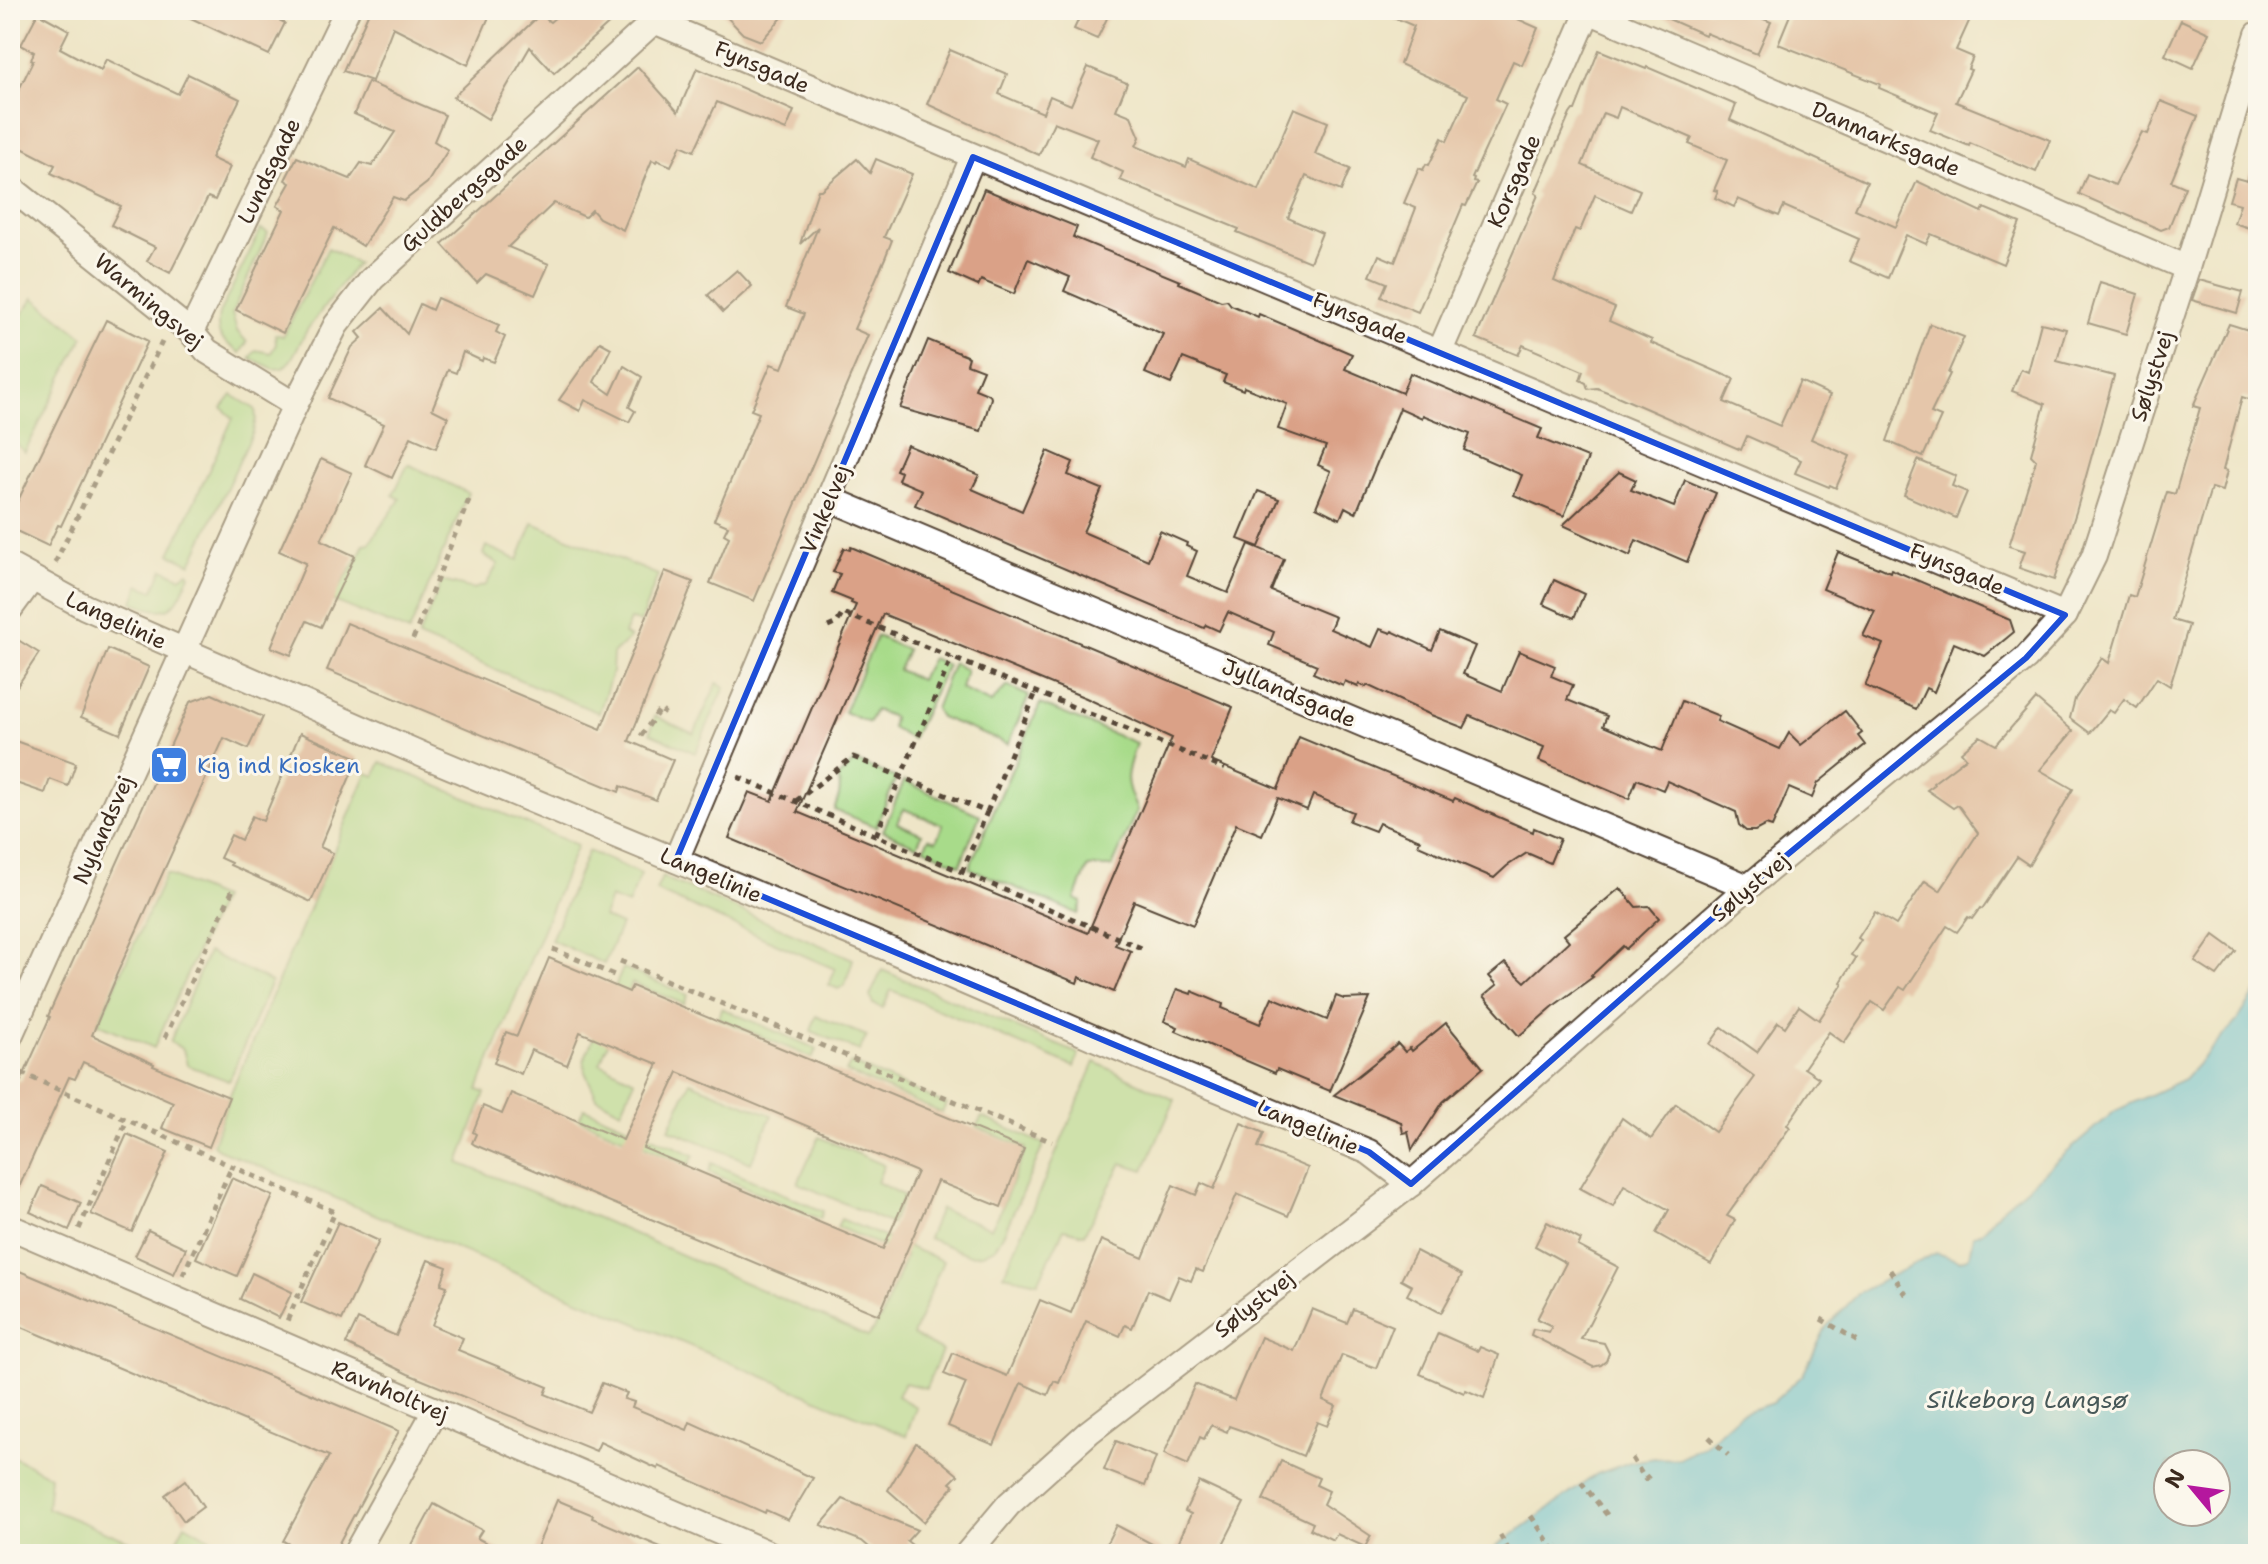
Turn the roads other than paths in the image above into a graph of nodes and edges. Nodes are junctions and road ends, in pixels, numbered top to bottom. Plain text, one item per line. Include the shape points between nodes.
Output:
1 (347, 10) edge
2 (1588, 10) edge
3 (660, 15) edge
4 (2258, 34) edge
5 (973, 157) junction
6 (10, 187) edge
7 (2187, 268) junction
8 (182, 325) junction
9 (1440, 351) junction
10 (295, 405) junction
11 (830, 499) junction
12 (10, 566) edge
13 (38, 582) junction
14 (10, 609) edge
15 (2065, 615) junction
16 (184, 651) junction
17 (676, 860) junction
18 (1748, 887) junction
19 (10, 1036) edge
20 (1411, 1184) junction
21 (10, 1227) edge
22 (435, 1411) junction
23 (355, 1554) edge
24 (770, 1554) edge
25 (967, 1554) edge

1 - 8 street, Lundsgade
2 - 7 street, Danmarksgade
2 - 9 street, Korsgade
3 - 5 street, Fynsgade
3 - 10 street, Guldbergsgade via 372,279 336,325
4 - 7 street, Sølystvej
5 - 9 street, Fynsgade
5 - 11 street, Vinkelvej
6 - 8 street, Warmingsvej
7 - 15 street, Sølystvej via 2094,556
8 - 10 street, Warmingsvej via 207,351
9 - 15 street, Fynsgade
10 - 16 street, Nylandsvej
11 - 17 street, Vinkelvej
11 - 18 street, Jyllandsgade
12 - 13 street, Langelinie
13 - 14 street
13 - 16 street, Langelinie
15 - 18 street, Sølystvej via 2026,658
16 - 17 street, Langelinie
16 - 19 street, Nylandsvej
17 - 20 street, Langelinie via 1369,1152
18 - 20 street, Sølystvej
20 - 25 street, Sølystvej via 1089,1432 1009,1504
21 - 22 street, Ravnholtvej
22 - 23 street
22 - 24 street, Ravnholtvej

